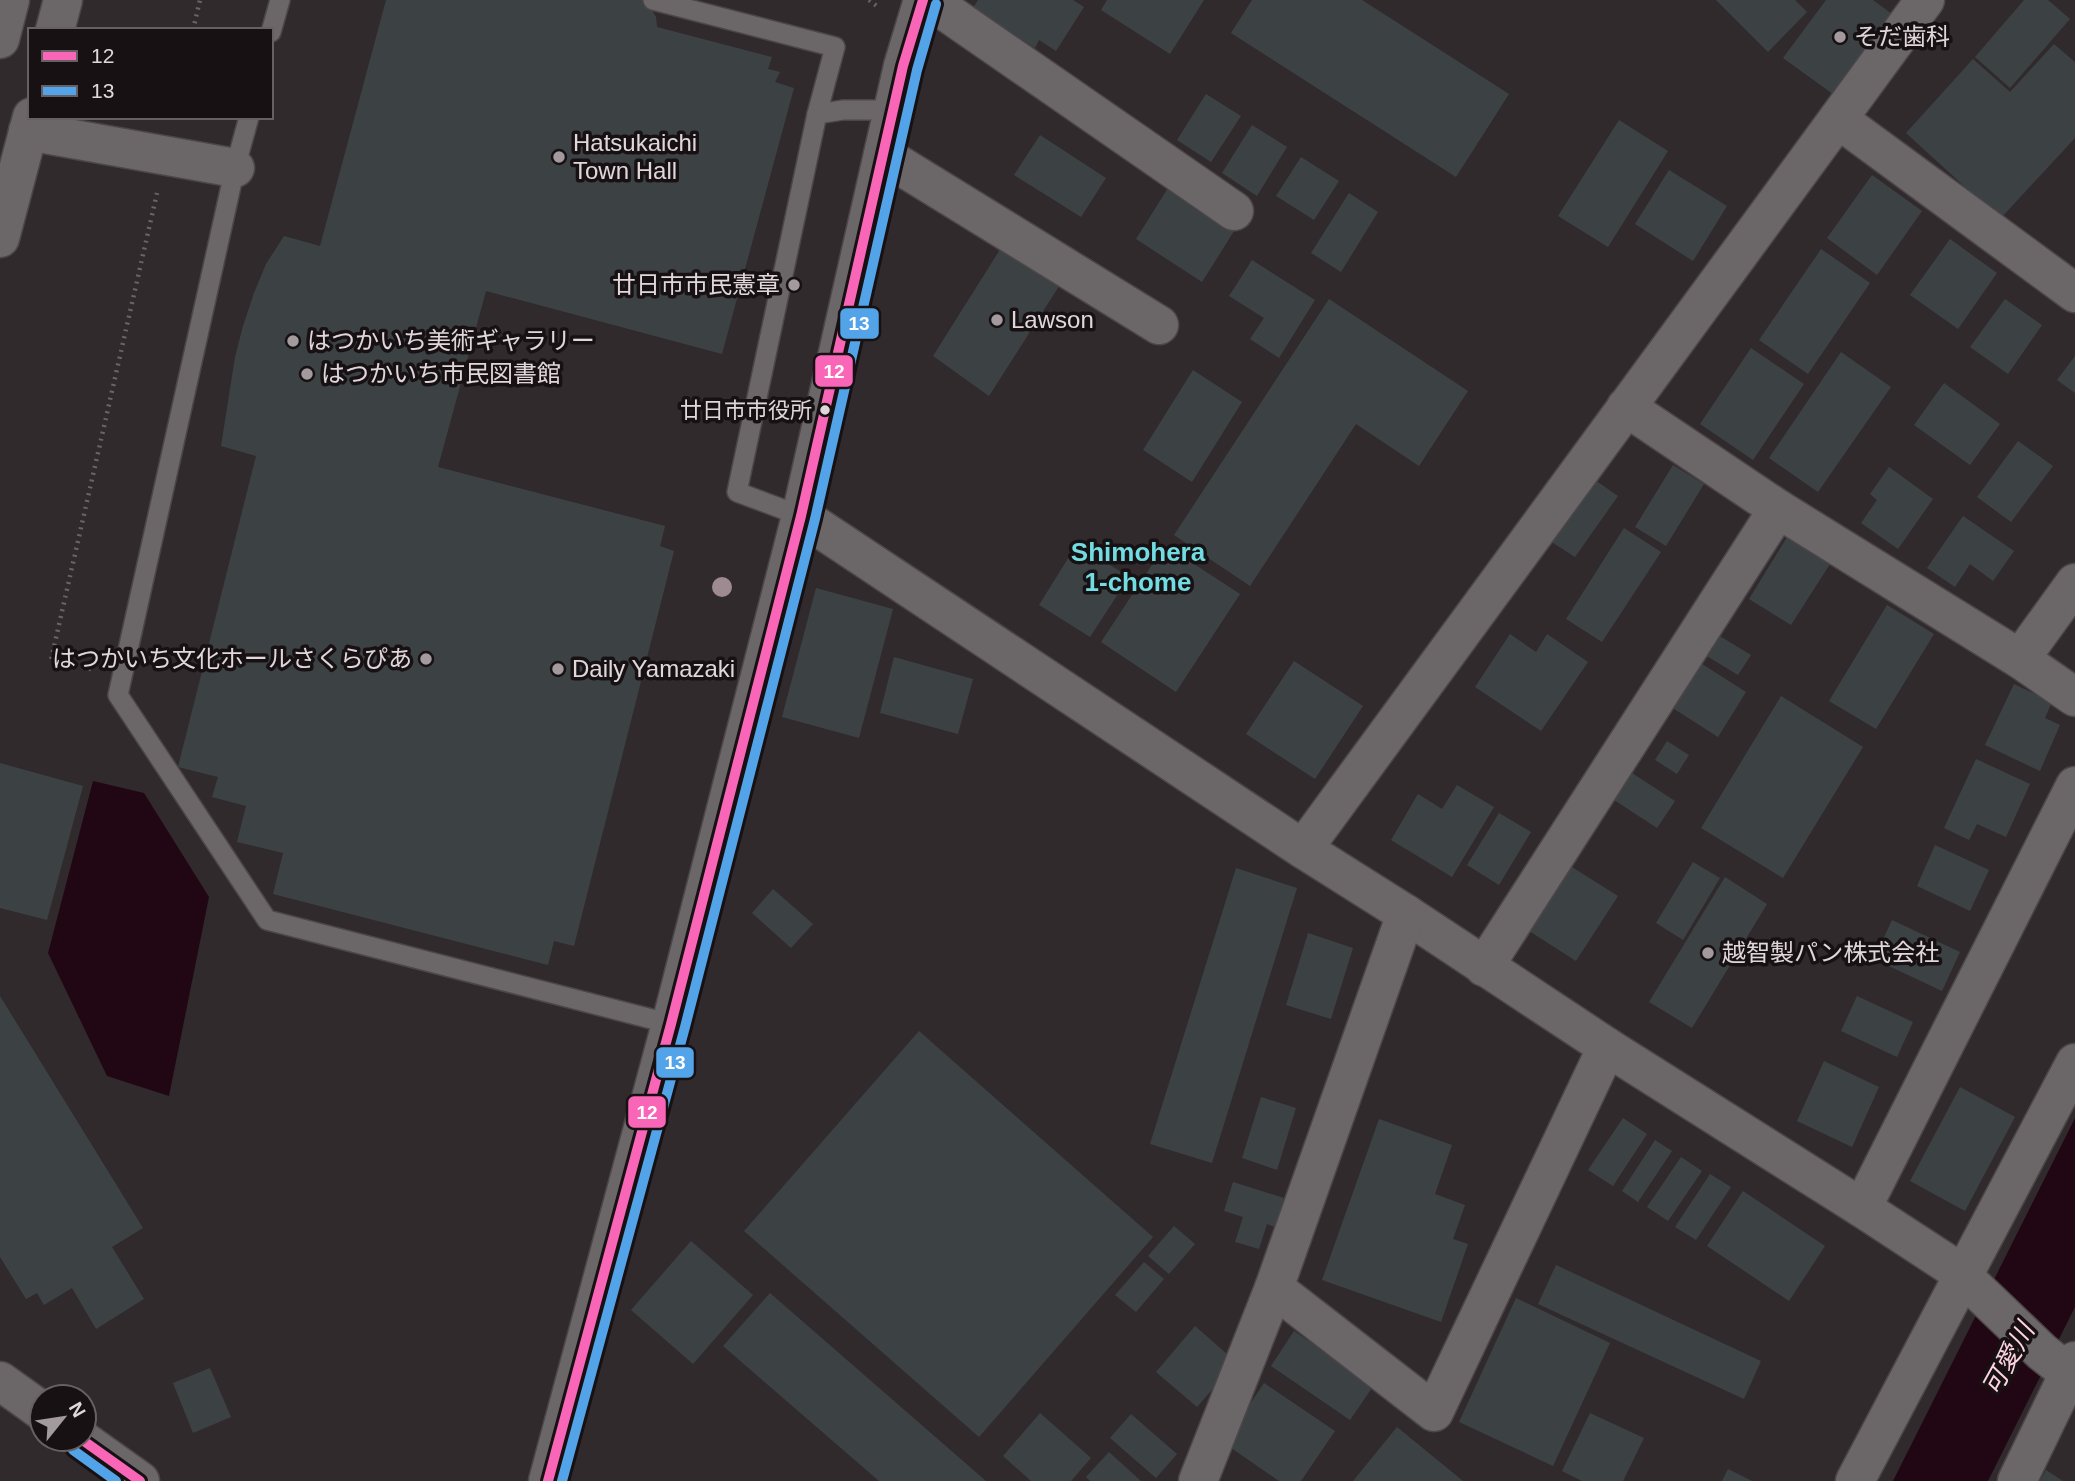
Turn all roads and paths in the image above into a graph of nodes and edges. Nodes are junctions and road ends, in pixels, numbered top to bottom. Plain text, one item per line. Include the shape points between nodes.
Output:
1 (10, 0) edge
2 (63, 0) edge
3 (200, 0) edge
4 (280, 0) edge
5 (653, 0) edge
6 (869, 0) edge
7 (923, 0) edge
8 (929, 0) edge
9 (1925, 0) edge
10 (878, 7) dead end
11 (56, 28) edge
12 (193, 28) edge
13 (272, 28) edge
14 (0, 39) edge
15 (893, 110) junction
16 (817, 114) junction
17 (247, 119) edge
18 (1838, 119) junction
19 (30, 124) edge
20 (883, 155) junction
21 (165, 156) junction
22 (235, 168) junction
23 (1234, 211) dead end
24 (0, 238) edge
25 (2075, 293) edge
26 (1159, 325) dead end
27 (1626, 407) junction
28 (1778, 509) junction
29 (801, 516) junction
30 (2075, 583) edge
31 (2020, 659) junction
32 (122, 676) junction
33 (2075, 697) edge
34 (2075, 786) edge
35 (1303, 849) junction
36 (1406, 914) junction
37 (1484, 967) junction
38 (671, 1024) junction
39 (1607, 1047) junction
40 (2075, 1063) edge
41 (1862, 1208) junction
42 (1968, 1280) junction
43 (1274, 1288) junction
44 (2065, 1367) edge
45 (0, 1381) edge
46 (28, 1401) edge
47 (98, 1451) edge
48 (141, 1481) edge
49 (548, 1481) edge
50 (1198, 1481) edge
51 (1855, 1481) edge
52 (2017, 1481) edge

1 - 14 street
2 - 11 street
3 - 12 path
4 - 13 lane
5 - 16 lane via 835,47
6 - 10 path
7 - 15 street
8 - 23 street
9 - 18 street
15 - 16 lane
15 - 20 street
16 - 29 lane via 737,492
17 - 22 lane
18 - 25 street
18 - 27 street
19 - 21 street
19 - 24 street
20 - 26 street
20 - 29 street
21 - 22 street
21 - 32 path via 51,660
22 - 32 lane
27 - 28 street
27 - 35 street
28 - 31 street
28 - 37 street
29 - 35 street
29 - 38 street
30 - 31 street
31 - 33 street
32 - 38 lane via 118,695 267,920
34 - 41 street
35 - 36 street
36 - 37 street
36 - 43 street
37 - 39 street
38 - 49 street
39 - 41 street
39 - 43 street via 1434,1412
40 - 42 street
41 - 42 street
42 - 44 street
42 - 51 street
43 - 50 street
44 - 52 street
45 - 46 street
47 - 48 street

